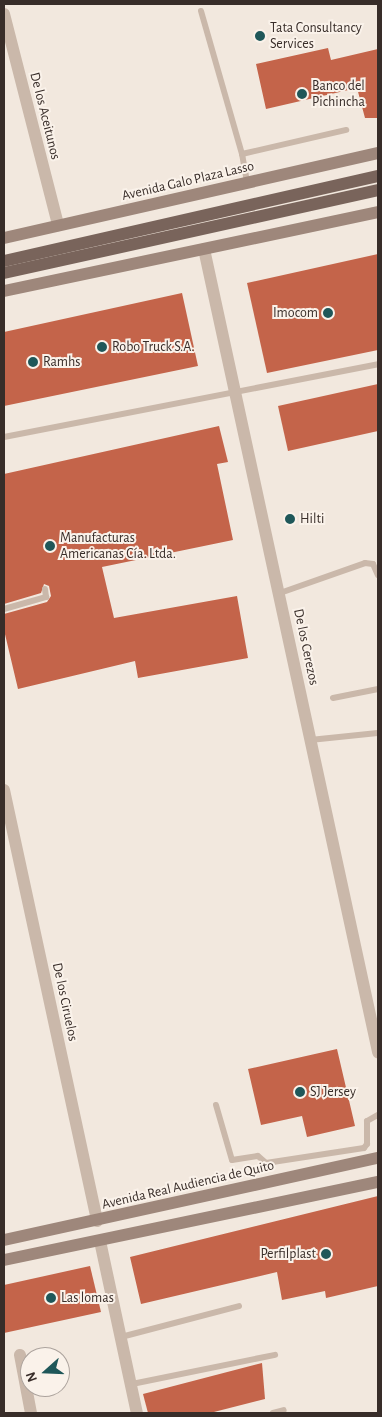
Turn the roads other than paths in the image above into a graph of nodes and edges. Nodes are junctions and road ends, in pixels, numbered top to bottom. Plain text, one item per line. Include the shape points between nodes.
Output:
1 (201, 11) dead end
2 (4, 14) edge
3 (346, 130) dead end
4 (378, 153) edge
5 (242, 154) junction
6 (378, 176) edge
7 (247, 182) junction
8 (378, 190) edge
9 (378, 212) edge
10 (58, 225) junction
11 (4, 238) edge
12 (204, 249) junction
13 (4, 261) edge
14 (4, 273) edge
15 (4, 291) edge
16 (378, 364) edge
17 (236, 391) junction
18 (4, 437) edge
19 (378, 575) edge
20 (45, 589) dead end
21 (280, 593) junction
22 (4, 609) edge
23 (378, 689) edge
24 (333, 698) dead end
25 (378, 733) edge
26 (310, 740) junction
27 (4, 790) edge
28 (378, 1052) edge
29 (216, 1105) dead end
30 (378, 1115) edge
31 (378, 1158) edge
32 (378, 1182) edge
33 (97, 1221) junction
34 (4, 1240) edge
35 (100, 1241) junction
36 (4, 1260) edge
37 (239, 1306) dead end
38 (121, 1337) junction
39 (275, 1355) dead end
40 (132, 1384) junction
41 (28, 1397) edge
42 (284, 1410) dead end
43 (31, 1413) edge
44 (137, 1413) edge
45 (273, 1413) edge

1 - 5 lane
2 - 10 street, De los Aceitunos
3 - 5 lane
4 - 7 main road, Avenida Galo Plaza Lasso
5 - 7 lane
6 - 13 main road
7 - 10 main road, Avenida Galo Plaza Lasso
8 - 14 main road
9 - 12 main road
10 - 11 main road, Avenida Galo Plaza Lasso
12 - 15 main road
12 - 17 street, De los Cerezos
16 - 17 lane
17 - 18 lane
17 - 21 street, De los Cerezos
19 - 21 lane via 373,564 365,563
20 - 22 lane via 46,597
21 - 26 street, De los Cerezos
23 - 24 lane
25 - 26 lane
26 - 28 street, De los Cerezos
27 - 33 street, De los Ciruelos
29 - 30 lane via 232,1160 258,1156 266,1162 364,1148 368,1121
31 - 33 main road, Avenida Real Audiencia de Quito
32 - 35 main road
33 - 34 main road, Avenida Real Audiencia de Quito
35 - 36 main road
35 - 38 street
37 - 38 lane
38 - 40 street
39 - 40 lane
40 - 44 street
41 - 43 street
42 - 45 lane

